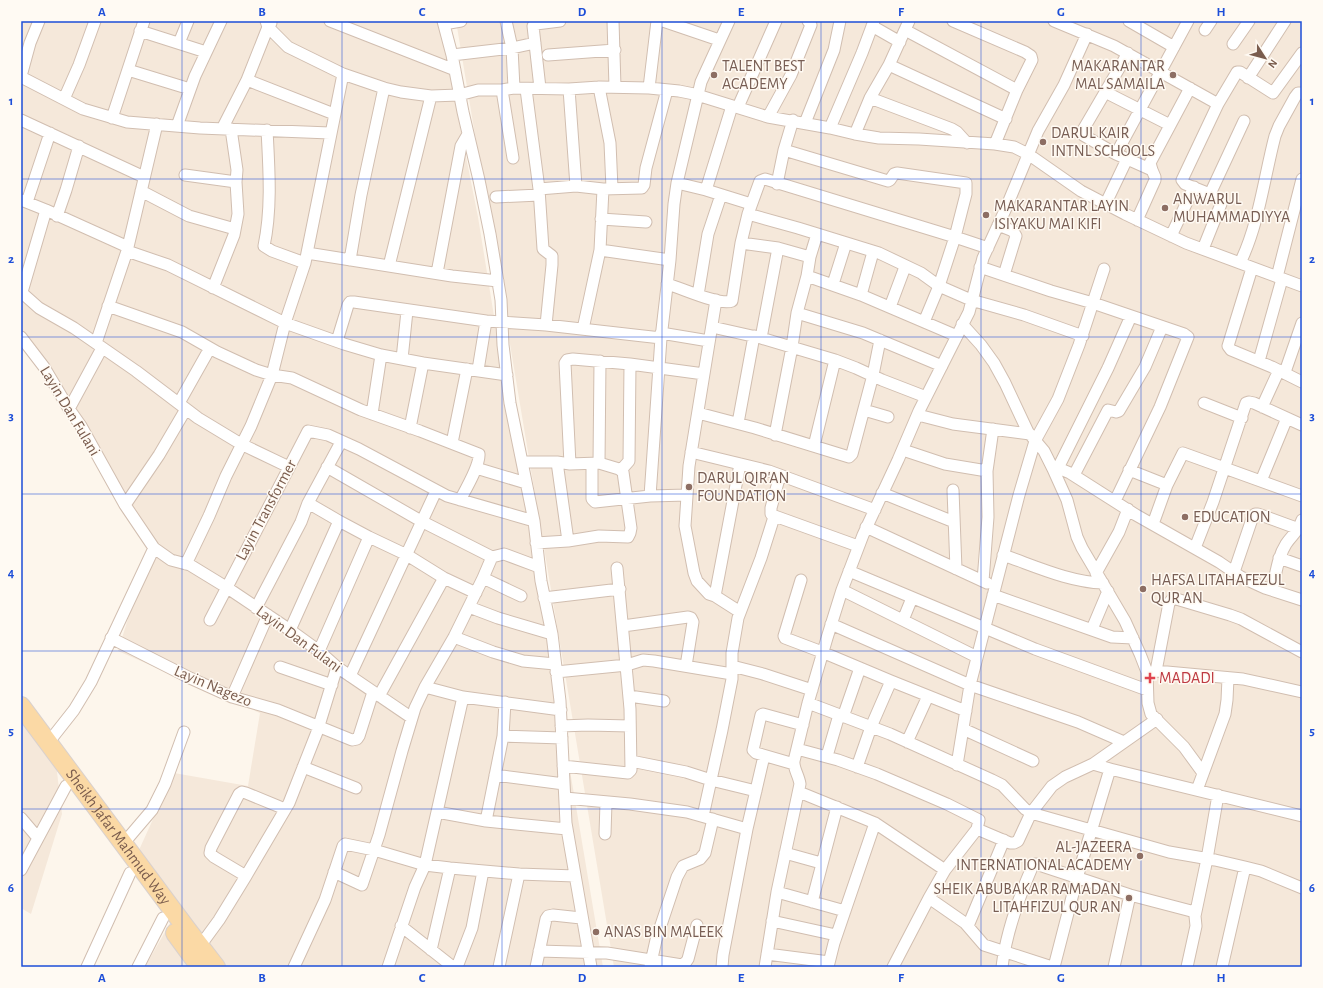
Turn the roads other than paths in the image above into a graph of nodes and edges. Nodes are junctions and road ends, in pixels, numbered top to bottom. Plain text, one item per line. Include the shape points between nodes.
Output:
1 (39, 21) edge
2 (95, 21) edge
3 (188, 21) edge
4 (221, 21) edge
5 (330, 21) edge
6 (461, 21) edge
7 (506, 21) edge
8 (560, 21) edge
9 (613, 21) edge
10 (657, 21) edge
11 (663, 21) edge
12 (729, 21) edge
13 (776, 21) edge
14 (808, 21) edge
15 (840, 21) edge
16 (953, 21) edge
17 (1054, 21) edge
18 (1130, 21) edge
19 (1188, 21) edge
20 (1249, 21) edge
21 (1285, 21) edge
22 (269, 23) edge
23 (443, 23) edge
24 (873, 24) edge
25 (142, 26) edge
26 (907, 26) edge
27 (1087, 34) junction
28 (720, 40) junction
29 (26, 42) edge
30 (900, 42) junction
31 (179, 43) junction
32 (535, 43) junction
33 (1233, 44) dead end
34 (1174, 47) junction
35 (512, 48) junction
36 (615, 50) junction
37 (206, 52) junction
38 (1128, 53) junction
39 (1302, 54) edge
40 (452, 55) junction
41 (548, 55) dead end
42 (889, 65) junction
43 (128, 70) junction
44 (455, 70) junction
45 (1161, 71) junction
46 (343, 74) junction
47 (21, 77) edge
48 (1248, 78) junction
49 (246, 80) junction
50 (599, 87) junction
51 (615, 87) junction
52 (384, 88) junction
53 (514, 88) junction
54 (540, 88) junction
55 (649, 88) junction
56 (1190, 88) junction
57 (190, 89) junction
58 (526, 89) junction
59 (569, 89) junction
60 (502, 90) junction
61 (667, 90) junction
62 (1017, 90) junction
63 (1105, 92) junction
64 (1302, 93) edge
65 (460, 95) junction
66 (698, 95) junction
67 (432, 96) junction
68 (870, 98) junction
69 (64, 99) junction
70 (1218, 104) junction
71 (735, 107) junction
72 (1140, 110) junction
73 (334, 114) junction
74 (768, 117) junction
75 (112, 118) junction
76 (1006, 119) junction
77 (21, 120) edge
78 (793, 120) junction
79 (1244, 121) dead end
80 (805, 123) junction
81 (157, 124) junction
82 (1170, 125) junction
83 (177, 126) junction
84 (830, 128) junction
85 (226, 129) junction
86 (267, 130) junction
87 (50, 132) junction
88 (330, 133) junction
89 (468, 134) junction
90 (855, 134) junction
91 (967, 143) junction
92 (995, 144) junction
93 (78, 146) junction
94 (784, 150) junction
95 (1028, 154) junction
96 (1116, 154) junction
97 (513, 158) dead end
98 (1127, 159) junction
99 (1152, 170) junction
100 (184, 175) dead end
101 (144, 177) junction
102 (1302, 179) edge
103 (236, 182) junction
104 (677, 184) junction
105 (777, 184) junction
106 (576, 186) junction
107 (1194, 187) junction
108 (608, 189) junction
109 (706, 190) junction
110 (141, 191) junction
111 (539, 192) junction
112 (1210, 194) junction
113 (721, 195) junction
114 (496, 197) dead end
115 (24, 201) edge
116 (1106, 204) junction
117 (46, 210) junction
118 (749, 210) junction
119 (57, 216) junction
120 (601, 219) junction
121 (1137, 220) junction
122 (646, 222) dead end
123 (998, 225) junction
124 (235, 229) junction
125 (816, 234) junction
126 (1171, 236) junction
127 (955, 237) junction
128 (741, 243) junction
129 (846, 243) junction
130 (778, 248) junction
131 (988, 248) junction
132 (127, 249) junction
133 (1203, 249) junction
134 (600, 250) junction
135 (874, 252) junction
136 (306, 258) junction
137 (810, 258) junction
138 (350, 260) junction
139 (670, 260) junction
140 (1240, 263) junction
141 (389, 266) junction
142 (905, 267) junction
143 (980, 267) junction
144 (1252, 268) junction
145 (1104, 269) dead end
146 (437, 273) junction
147 (1004, 275) junction
148 (807, 276) junction
149 (1280, 278) junction
150 (498, 281) junction
151 (667, 284) junction
152 (833, 284) junction
153 (939, 286) junction
154 (1302, 286) edge
155 (213, 288) junction
156 (21, 292) edge
157 (698, 295) junction
158 (862, 295) junction
159 (716, 300) junction
160 (971, 300) junction
161 (1093, 303) junction
162 (108, 306) junction
163 (890, 307) junction
164 (407, 311) junction
165 (797, 313) junction
166 (1131, 316) junction
167 (486, 322) junction
168 (502, 322) junction
169 (924, 322) junction
170 (285, 323) junction
171 (1302, 323) edge
172 (962, 324) junction
173 (546, 325) junction
174 (712, 327) junction
175 (1162, 327) junction
176 (583, 329) junction
177 (661, 335) junction
178 (957, 336) junction
179 (1082, 336) junction
180 (21, 337) edge
181 (758, 337) junction
182 (880, 340) junction
183 (337, 341) junction
184 (709, 341) junction
185 (99, 346) junction
186 (792, 347) junction
187 (210, 348) junction
188 (382, 356) junction
189 (402, 359) junction
190 (835, 360) junction
191 (600, 361) junction
192 (1259, 361) junction
193 (423, 363) junction
194 (630, 364) junction
195 (942, 366) junction
196 (659, 368) junction
197 (472, 370) junction
198 (1282, 371) junction
199 (704, 374) junction
200 (272, 375) junction
201 (507, 375) junction
202 (873, 375) junction
203 (1302, 382) edge
204 (926, 397) junction
205 (1204, 404) dead end
206 (182, 406) junction
207 (1262, 407) junction
208 (70, 409) junction
209 (864, 410) junction
210 (698, 413) junction
211 (372, 414) junction
212 (918, 414) junction
213 (888, 417) dead end
214 (1242, 418) junction
215 (1287, 418) junction
216 (738, 423) junction
217 (1302, 425) edge
218 (410, 428) junction
219 (993, 429) junction
220 (775, 435) junction
221 (1033, 437) junction
222 (341, 442) junction
223 (452, 443) junction
224 (241, 444) junction
225 (814, 446) junction
226 (903, 450) junction
227 (691, 452) junction
228 (522, 462) junction
229 (557, 462) junction
230 (595, 463) junction
231 (570, 464) junction
232 (740, 464) junction
233 (1054, 466) junction
234 (289, 467) junction
235 (327, 467) junction
236 (476, 468) junction
237 (1225, 468) junction
238 (621, 470) junction
239 (1129, 470) junction
240 (987, 471) junction
241 (780, 475) junction
242 (1074, 475) junction
243 (1261, 481) junction
244 (526, 483) junction
245 (1167, 485) junction
246 (953, 490) dead end
247 (436, 491) junction
248 (882, 493) junction
249 (687, 495) junction
250 (650, 496) junction
251 (1302, 496) edge
252 (627, 499) junction
253 (460, 500) junction
254 (1115, 501) junction
255 (308, 503) junction
256 (125, 505) junction
257 (1128, 509) junction
258 (875, 510) junction
259 (774, 517) junction
260 (339, 521) junction
261 (421, 521) junction
262 (534, 521) junction
263 (954, 522) junction
264 (1153, 524) junction
265 (866, 527) junction
266 (1300, 529) edge
267 (369, 537) junction
268 (568, 541) junction
269 (536, 543) junction
270 (858, 546) junction
271 (154, 548) junction
272 (1195, 548) junction
273 (407, 555) junction
274 (1003, 555) junction
275 (492, 557) junction
276 (1279, 558) junction
277 (186, 564) junction
278 (1302, 566) edge
279 (539, 567) junction
280 (618, 568) dead end
281 (956, 569) junction
282 (849, 571) junction
283 (1234, 572) junction
284 (1096, 573) junction
285 (444, 578) junction
286 (483, 578) junction
287 (801, 580) dead end
288 (983, 581) junction
289 (226, 587) junction
290 (1106, 587) junction
291 (620, 589) junction
292 (842, 590) junction
293 (1272, 590) junction
294 (994, 591) junction
295 (476, 594) junction
296 (521, 596) dead end
297 (715, 596) junction
298 (544, 598) junction
299 (912, 598) junction
300 (1302, 600) edge
301 (469, 607) junction
302 (256, 608) junction
303 (740, 612) junction
304 (268, 615) junction
305 (210, 620) dead end
306 (903, 620) junction
307 (831, 624) junction
308 (623, 626) junction
309 (984, 629) junction
310 (1092, 629) junction
311 (290, 630) junction
312 (552, 634) junction
313 (454, 637) junction
314 (112, 638) junction
315 (1133, 638) junction
316 (319, 651) junction
317 (822, 652) junction
318 (1302, 652) edge
319 (977, 657) junction
320 (626, 665) junction
321 (686, 666) junction
322 (280, 667) dead end
323 (337, 667) junction
324 (556, 668) junction
325 (860, 668) junction
326 (732, 670) junction
327 (1152, 672) junction
328 (350, 676) junction
329 (1228, 678) junction
330 (891, 681) junction
331 (970, 685) junction
332 (332, 686) junction
333 (425, 687) junction
334 (812, 690) junction
335 (1147, 690) junction
336 (1302, 692) edge
337 (376, 694) junction
338 (629, 696) junction
339 (928, 696) junction
340 (232, 697) junction
341 (463, 697) junction
342 (664, 701) dead end
343 (505, 702) junction
344 (808, 703) junction
345 (21, 706) edge
346 (561, 710) junction
347 (966, 711) junction
348 (841, 716) junction
349 (412, 718) junction
350 (1157, 719) junction
351 (21, 725) edge
352 (803, 725) junction
353 (319, 726) junction
354 (562, 726) junction
355 (630, 726) junction
356 (871, 727) junction
357 (963, 729) junction
358 (184, 732) dead end
359 (503, 736) junction
360 (562, 738) junction
361 (907, 742) junction
362 (1124, 742) junction
363 (48, 743) junction
364 (797, 749) junction
365 (764, 756) junction
366 (827, 756) junction
367 (631, 761) junction
368 (1033, 761) dead end
369 (794, 764) junction
370 (1094, 764) junction
371 (957, 765) junction
372 (563, 766) junction
373 (303, 767) junction
374 (857, 767) junction
375 (1110, 769) junction
376 (1203, 773) junction
377 (495, 775) junction
378 (711, 780) junction
379 (564, 784) junction
380 (66, 786) junction
381 (356, 788) dead end
382 (1197, 790) junction
383 (756, 791) junction
384 (799, 792) junction
385 (1218, 795) junction
386 (565, 798) junction
387 (606, 802) junction
388 (837, 807) junction
389 (286, 809) junction
390 (437, 812) junction
391 (1032, 813) junction
392 (1302, 816) edge
393 (708, 817) junction
394 (21, 818) edge
395 (486, 821) junction
396 (875, 823) junction
397 (567, 829) junction
398 (747, 829) junction
399 (977, 829) junction
400 (1091, 829) junction
401 (605, 834) dead end
402 (38, 838) junction
403 (1004, 840) junction
404 (123, 844) junction
405 (374, 850) junction
406 (785, 853) junction
407 (1207, 858) junction
408 (821, 863) junction
409 (425, 865) junction
410 (1245, 867) junction
411 (450, 868) junction
412 (21, 870) edge
413 (945, 870) junction
414 (484, 871) junction
415 (334, 872) junction
416 (130, 873) junction
417 (519, 874) junction
418 (246, 876) junction
419 (575, 876) junction
420 (1077, 878) junction
421 (1302, 888) edge
422 (777, 892) junction
423 (1130, 895) junction
424 (929, 898) junction
425 (812, 902) junction
426 (845, 911) junction
427 (1196, 912) junction
428 (163, 918) junction
429 (581, 918) junction
430 (772, 921) junction
431 (697, 925) dead end
432 (401, 926) junction
433 (968, 926) junction
434 (836, 936) junction
435 (200, 946) junction
436 (431, 950) junction
437 (539, 951) junction
438 (1004, 951) junction
439 (588, 953) junction
440 (767, 954) junction
441 (651, 963) edge
442 (829, 964) edge
443 (203, 966) edge
444 (87, 967) edge
445 (138, 967) edge
446 (294, 967) edge
447 (388, 967) edge
448 (453, 967) edge
449 (457, 967) edge
450 (499, 967) edge
451 (536, 967) edge
452 (591, 967) edge
453 (722, 967) edge
454 (765, 967) edge
455 (893, 967) edge
456 (1002, 967) edge
457 (1053, 967) edge
458 (1114, 967) edge
459 (1187, 967) edge
460 (1222, 967) edge

1 - 29 street
2 - 69 street
3 - 31 street
4 - 37 street
5 - 44 street
6 - 23 street
7 - 35 street
8 - 32 street via 534,25
9 - 36 street
10 - 55 street
11 - 28 street
12 - 28 street
13 - 71 street
14 - 74 street via 811,25 797,62
15 - 80 street via 834,50
16 - 62 street via 1031,56 1032,60
17 - 27 street
18 - 34 street
19 - 34 street
20 - 33 street
21 - 48 street
22 - 46 street via 288,47
22 - 49 street
23 - 40 street
24 - 30 street
24 - 84 street
25 - 31 street
25 - 43 street
26 - 30 street
26 - 62 street
27 - 38 street
27 - 95 street
28 - 66 street via 705,72
29 - 47 street
30 - 42 street
31 - 37 street
32 - 35 street
32 - 54 street
34 - 45 street
35 - 40 street
35 - 53 street
36 - 41 street
36 - 51 street
37 - 57 street
38 - 45 street
38 - 63 street
39 - 48 street via 1273,93
40 - 44 street
42 - 68 street
42 - 76 street
43 - 57 street
43 - 75 street
44 - 65 street
45 - 56 street
45 - 72 street
46 - 52 street
46 - 73 street
47 - 69 street
48 - 70 street via 1238,72
49 - 73 street
49 - 85 street
50 - 51 street
50 - 59 street
50 - 108 street via 610,143
51 - 55 street
52 - 67 street
52 - 138 street
53 - 58 street
53 - 60 street
54 - 58 street
54 - 59 street
55 - 61 street
56 - 70 street
56 - 82 street
57 - 83 street
58 - 111 street
59 - 106 street
60 - 65 street via 478,90
60 - 97 street
61 - 66 street
61 - 108 street via 646,168 644,185 639,189
62 - 76 street
63 - 72 street
63 - 96 street via 1082,132
64 - 140 street via 1298,93 1275,136 1256,216
65 - 67 street
65 - 89 street
66 - 71 street
66 - 104 street
67 - 141 street
68 - 90 street
68 - 91 street via 952,129
69 - 75 street via 83,109
70 - 107 street via 1182,180
71 - 74 street
71 - 109 street
72 - 82 street
72 - 96 street
73 - 88 street
74 - 78 street
75 - 81 street
76 - 92 street
77 - 87 street
78 - 80 street
78 - 94 street
79 - 112 street
80 - 84 street
81 - 83 street
81 - 101 street
82 - 99 street via 1150,163
83 - 85 street
84 - 90 street
85 - 86 street
85 - 103 street via 235,148
86 - 88 street
86 - 136 street via 269,196 264,246 272,251
87 - 93 street
87 - 115 street
88 - 136 street
89 - 146 street via 461,146
89 - 150 street
90 - 91 street via 879,138
91 - 92 street
92 - 95 street via 1014,147
93 - 101 street
93 - 119 street
94 - 105 street
94 - 127 street via 888,181 897,173 966,183 966,194
95 - 116 street via 1081,191
95 - 123 street
96 - 98 street
98 - 99 street
98 - 116 street
99 - 121 street via 1156,177
100 - 103 street
101 - 110 street
102 - 149 street
103 - 124 street via 238,214
104 - 109 street
104 - 139 street
105 - 118 street via 770,180 762,180
105 - 127 street
106 - 108 street
106 - 111 street
107 - 112 street
107 - 126 street
108 - 120 street
109 - 113 street
110 - 124 street via 189,216
110 - 132 street
111 - 114 street
111 - 173 street via 544,249 552,256
112 - 133 street via 1221,204
113 - 118 street
113 - 157 street via 708,234
115 - 117 street
116 - 121 street
117 - 119 street
117 - 156 street
118 - 125 street
118 - 128 street
119 - 132 street
120 - 122 street
120 - 134 street
121 - 126 street
123 - 131 street
123 - 147 street via 1013,231 1016,236
124 - 155 street
125 - 129 street
125 - 137 street
126 - 133 street
127 - 131 street
127 - 153 street
128 - 130 street
128 - 159 street via 732,301
129 - 135 street
129 - 152 street
130 - 137 street
130 - 181 street
131 - 143 street
132 - 155 street via 168,265
132 - 162 street
133 - 140 street
134 - 139 street
134 - 176 street
135 - 142 street
135 - 158 street
136 - 138 street
136 - 170 street
137 - 148 street
138 - 141 street
139 - 151 street
140 - 144 street
141 - 146 street
142 - 153 street via 921,273
142 - 163 street
143 - 147 street
143 - 160 street
144 - 149 street
144 - 192 street via 1228,346 1231,350
145 - 161 street
146 - 150 street
147 - 161 street
148 - 152 street
148 - 165 street
149 - 154 street
149 - 192 street
150 - 168 street
151 - 157 street
151 - 177 street
152 - 158 street
153 - 160 street
153 - 169 street
155 - 170 street
156 - 185 street via 39,308
157 - 159 street
158 - 163 street
159 - 174 street
160 - 172 street via 969,312
160 - 179 street via 1024,315
161 - 166 street
161 - 179 street
162 - 185 street
162 - 187 street via 182,332
163 - 169 street
164 - 167 street
164 - 183 street via 350,302
164 - 189 street
165 - 182 street
165 - 186 street
166 - 175 street
166 - 233 street via 1108,368
167 - 168 street
167 - 197 street
168 - 173 street
168 - 201 street
169 - 178 street
170 - 183 street
170 - 200 street
171 - 198 street
172 - 178 street
172 - 221 street via 994,363
173 - 176 street
174 - 181 street
174 - 184 street
175 - 239 street via 1188,337 1160,407
175 - 242 street via 1140,376 1119,411 1108,410
176 - 177 street
177 - 184 street
177 - 196 street
178 - 195 street
179 - 221 street via 1058,399
180 - 208 street, Layin Dan Fulani via 44,367
181 - 186 street
181 - 216 street
182 - 195 street
182 - 202 street
183 - 188 street
184 - 199 street
185 - 206 street
185 - 208 street
186 - 190 street
186 - 220 street
187 - 200 street
187 - 206 street
188 - 189 street
188 - 211 street
189 - 193 street
190 - 202 street
190 - 225 street
191 - 194 street
191 - 230 street
191 - 231 street via 573,359 567,360 565,364
192 - 198 street
193 - 197 street
193 - 218 street
194 - 196 street
194 - 238 street via 629,461
195 - 204 street
196 - 199 street
196 - 250 street
197 - 201 street
197 - 223 street
198 - 203 street
198 - 207 street
199 - 210 street
200 - 211 street via 292,378
200 - 224 street
201 - 228 street
202 - 204 street
202 - 209 street
204 - 212 street
205 - 214 street
206 - 224 street
206 - 256 street via 159,455
207 - 214 street via 1247,402
207 - 215 street
208 - 256 street, Layin Dan Fulani
209 - 213 street
209 - 225 street via 851,456
210 - 216 street
210 - 227 street
211 - 218 street
212 - 219 street via 953,424
212 - 226 street
214 - 237 street
215 - 217 street
215 - 243 street
216 - 220 street
218 - 223 street
219 - 221 street
219 - 240 street
220 - 225 street
221 - 233 street
221 - 274 street
222 - 234 street, Layin Transformer via 328,435 308,431
222 - 235 street
222 - 247 street via 359,449
223 - 236 street via 479,454
224 - 234 street
224 - 277 street
226 - 240 street via 945,464
226 - 248 street
227 - 232 street
227 - 249 street
228 - 229 street
228 - 244 street
229 - 231 street
229 - 268 street
230 - 231 street
230 - 238 street
230 - 252 street via 593,501
232 - 241 street
232 - 297 street
233 - 242 street
233 - 284 street via 1067,500 1077,538
234 - 289 street, Layin Transformer
235 - 255 street
235 - 261 street
236 - 244 street
236 - 253 street
237 - 243 street
237 - 245 street via 1183,453
237 - 272 street
238 - 252 street
239 - 245 street
239 - 254 street
240 - 288 street via 988,517
241 - 258 street
241 - 259 street via 771,508
242 - 254 street
243 - 251 street
244 - 262 street
245 - 264 street
246 - 263 street
247 - 253 street
247 - 261 street
248 - 258 street
248 - 263 street
249 - 250 street
249 - 297 street via 685,526 694,573 705,590
250 - 252 street
252 - 268 street via 631,528 628,537 599,536
253 - 262 street
254 - 257 street
255 - 260 street
255 - 302 street via 301,522
256 - 271 street, Layin Dan Fulani
257 - 264 street
257 - 284 street via 1119,532
258 - 265 street
259 - 270 street
259 - 303 street
260 - 267 street
260 - 311 street
261 - 273 street
261 - 275 street
262 - 269 street
263 - 281 street
264 - 272 street
265 - 270 street
265 - 281 street
266 - 276 street
266 - 283 street via 1255,514
267 - 273 street
267 - 316 street
268 - 269 street
269 - 279 street
270 - 282 street
271 - 277 street, Layin Dan Fulani via 171,560
271 - 314 street
272 - 283 street
273 - 285 street
273 - 328 street
274 - 290 street
274 - 294 street
275 - 279 street via 504,554
275 - 286 street
276 - 278 street
276 - 293 street
277 - 289 street, Layin Dan Fulani
279 - 298 street
280 - 291 street
281 - 288 street
282 - 292 street
282 - 299 street
283 - 293 street
284 - 290 street
285 - 295 street
285 - 337 street
286 - 295 street
286 - 296 street
287 - 317 street via 784,636
288 - 294 street
289 - 302 street, Layin Dan Fulani
289 - 305 street, Layin Transformer
290 - 310 street
290 - 315 street
291 - 298 street
291 - 308 street
292 - 306 street
292 - 307 street
293 - 300 street
294 - 309 street
294 - 310 street
295 - 301 street
297 - 303 street
298 - 312 street
299 - 306 street
299 - 309 street
301 - 312 street
301 - 313 street
302 - 304 street, Layin Dan Fulani
303 - 326 street via 732,652
304 - 311 street, Layin Dan Fulani
304 - 340 street
306 - 319 street
307 - 317 street
307 - 331 street
308 - 320 street
308 - 321 street via 691,618 693,622
309 - 319 street
309 - 335 street
310 - 315 street via 1112,637
311 - 316 street, Layin Dan Fulani
312 - 324 street
313 - 324 street via 493,652
313 - 333 street
314 - 340 street, Layin Nagezo
314 - 363 street via 78,705
315 - 327 street
316 - 323 street, Layin Dan Fulani
317 - 325 street
317 - 334 street
318 - 327 street via 1241,619 1172,598
319 - 331 street
320 - 321 street via 643,660
320 - 324 street
320 - 338 street
321 - 326 street
322 - 332 street
323 - 328 street, Layin Dan Fulani
323 - 332 street
324 - 346 street
325 - 330 street
325 - 348 street
326 - 334 street via 763,674
326 - 378 street
327 - 329 street
327 - 335 street
328 - 337 street, Layin Dan Fulani
329 - 336 street
329 - 376 street via 1225,714
330 - 339 street
330 - 356 street
331 - 347 street
331 - 362 street via 1078,722
332 - 353 street
333 - 341 street
333 - 349 street
334 - 344 street
335 - 350 street via 1151,714
337 - 349 street, Layin Dan Fulani
337 - 353 street, Layin Nagezo via 357,739 352,740
338 - 342 street
338 - 355 street
339 - 347 street
339 - 361 street
340 - 353 street, Layin Nagezo via 278,710
341 - 343 street
341 - 390 street
343 - 346 street
343 - 359 street
344 - 348 street
344 - 352 street
345 - 363 main road, Sheikh Jafar Mahmud Way
346 - 354 street
347 - 357 street
348 - 356 street
348 - 366 street
349 - 405 street
350 - 362 street
350 - 376 street via 1184,747
351 - 380 main road, Sheikh Jafar Mahmud Way
352 - 364 street
352 - 365 street via 761,715 753,750 756,754
353 - 373 street
354 - 355 street
354 - 360 street
355 - 367 street
356 - 361 street
356 - 374 street
357 - 368 street
357 - 371 street
358 - 404 street via 165,784 152,810
359 - 360 street
359 - 377 street
360 - 372 street
361 - 371 street
362 - 370 street
363 - 404 main road, Sheikh Jafar Mahmud Way
364 - 366 street
364 - 369 street
365 - 369 street
365 - 383 street
366 - 374 street
367 - 372 street via 631,770 628,773
367 - 378 street via 686,772
369 - 384 street via 799,776
370 - 375 street
370 - 391 street via 1052,786
371 - 391 street via 1002,785 1024,809
372 - 379 street
373 - 381 street
373 - 389 street
374 - 399 street via 978,819
375 - 382 street
375 - 400 street
376 - 382 street
377 - 379 street
377 - 395 street
378 - 383 street
378 - 393 street
379 - 386 street
380 - 402 street
380 - 416 main road, Sheikh Jafar Mahmud Way
382 - 385 street
383 - 398 street
384 - 388 street
384 - 406 street
385 - 392 street
385 - 407 street
386 - 387 street
386 - 397 street
387 - 393 street
387 - 401 street
388 - 396 street
388 - 408 street
389 - 418 street
389 - 418 street via 246,793 239,794 210,853 214,858
390 - 395 street
390 - 409 street
391 - 400 street
391 - 403 street via 1018,841 1014,843
393 - 398 street
393 - 441 street via 705,852 700,859 683,866 677,877
394 - 402 street
395 - 397 street
396 - 413 street
396 - 426 street
397 - 419 street
398 - 453 street
399 - 403 street
399 - 413 street
400 - 407 street via 1169,852
400 - 420 street
402 - 412 street
403 - 433 street
404 - 435 main road, Sheikh Jafar Mahmud Way
405 - 409 street
405 - 415 street via 345,844
405 - 415 street via 362,885
406 - 408 street
406 - 422 street
407 - 410 street
407 - 427 street
408 - 425 street
409 - 411 street
409 - 432 street
410 - 421 street
410 - 460 street
411 - 414 street
411 - 436 street
413 - 424 street
414 - 417 street
414 - 449 street via 472,928
415 - 446 street via 325,900
416 - 428 main road, Sheikh Jafar Mahmud Way
416 - 444 street
417 - 419 street
417 - 450 street
418 - 435 street
419 - 429 street
420 - 423 street
420 - 438 street via 1033,865
420 - 457 street
422 - 425 street
422 - 430 street
423 - 427 street
423 - 458 street
424 - 433 street
424 - 455 street
425 - 426 street
426 - 434 street
427 - 459 street via 1196,926
428 - 443 main road, Sheikh Jafar Mahmud Way
428 - 445 street
429 - 437 street via 548,916
429 - 439 street
430 - 434 street
430 - 440 street
431 - 441 street via 686,962 682,965
432 - 436 street
432 - 447 street
433 - 438 street via 984,945
434 - 442 street
435 - 443 main road, Sheikh Jafar Mahmud Way
436 - 448 street
437 - 439 street
437 - 451 street
438 - 456 street
438 - 457 street
439 - 441 street via 607,953
439 - 452 street
440 - 442 street
440 - 454 street

